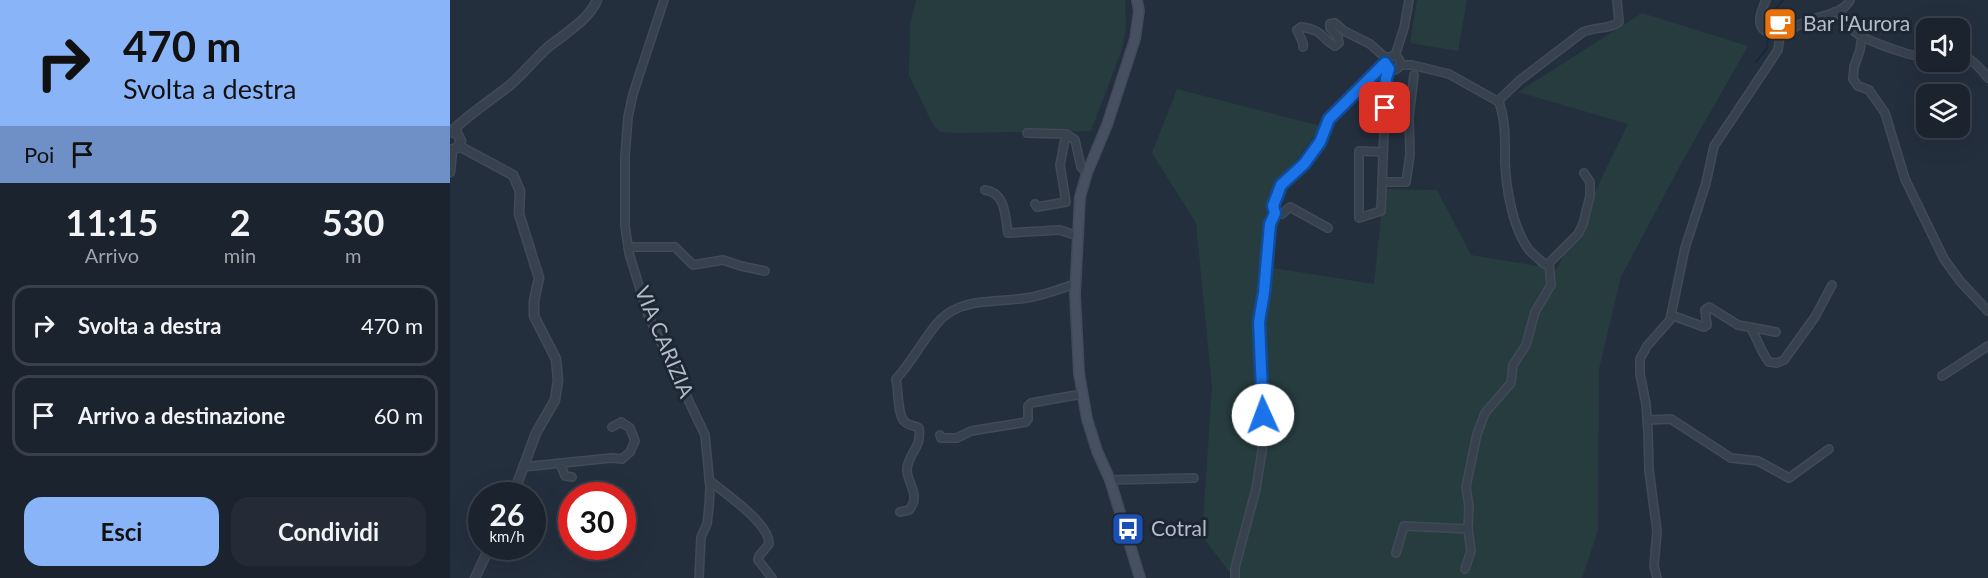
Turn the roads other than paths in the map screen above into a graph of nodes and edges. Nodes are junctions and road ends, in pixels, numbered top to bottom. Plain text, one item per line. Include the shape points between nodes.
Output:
1 (597, 0) edge
2 (664, 0) edge
3 (1137, 0) edge
4 (1409, 0) edge
5 (1617, 0) edge
6 (1766, 0) edge
7 (1850, 0) edge
8 (1834, 12) junction
9 (1776, 35) junction
10 (1862, 36) junction
11 (1303, 47) dead end
12 (1395, 56) junction
13 (1916, 56) edge
14 (1970, 58) edge
15 (1387, 64) junction
16 (1400, 65) junction
17 (1414, 75) dead end
18 (1988, 78) edge
19 (1386, 91) junction
20 (1412, 92) junction
21 (1498, 100) junction
22 (451, 132) edge
23 (1027, 133) dead end
24 (1066, 134) junction
25 (454, 149) edge
26 (1383, 152) junction
27 (450, 172) edge
28 (1087, 173) junction
29 (1584, 173) dead end
30 (1382, 182) junction
31 (985, 190) dead end
32 (1035, 204) dead end
33 (1275, 213) junction
34 (1328, 228) dead end
35 (1078, 236) junction
36 (628, 247) junction
37 (1549, 263) junction
38 (765, 271) dead end
39 (1075, 284) junction
40 (1832, 285) dead end
41 (1988, 311) edge
42 (1671, 315) junction
43 (1750, 327) junction
44 (1776, 332) dead end
45 (1988, 346) edge
46 (1942, 376) dead end
47 (1082, 394) junction
48 (1647, 420) junction
49 (612, 427) dead end
50 (940, 435) dead end
51 (1829, 449) dead end
52 (560, 463) junction
53 (523, 467) junction
54 (572, 477) dead end
55 (1194, 478) dead end
56 (709, 480) junction
57 (1110, 480) junction
58 (518, 482) edge
59 (900, 512) dead end
60 (1468, 529) junction
61 (1396, 553) dead end
62 (483, 560) edge
63 (1465, 569) dead end
64 (475, 578) edge
65 (699, 578) edge
66 (772, 578) edge
67 (1140, 578) edge
68 (1235, 578) edge
69 (1657, 578) edge

1 - 22 street via 573,28 510,85
2 - 36 street, VIA CARIZIA via 628,117
3 - 28 main road via 1135,39
4 - 12 street
5 - 21 street via 1618,22 1614,26 1583,32
6 - 9 street via 1760,25 1763,31
7 - 8 street
8 - 9 street
8 - 10 street via 1849,19 1853,30
9 - 42 street via 1778,50 1714,146
10 - 13 street
10 - 41 street via 1853,79 1869,90 1885,113 1905,179 1944,259
11 - 15 street via 1297,30 1301,27 1322,33 1335,46 1339,43 1330,28 1335,23 1370,44
12 - 15 street
12 - 16 street
14 - 18 street
15 - 16 street via 1395,70
15 - 19 street
15 - 33 street via 1329,119 1320,142 1281,185 1273,206
16 - 21 street via 1449,74
17 - 20 street
19 - 20 street
19 - 26 street
20 - 30 street via 1406,182
21 - 37 street via 1503,115 1506,181 1512,210 1530,250 1544,264
22 - 25 street via 460,138
23 - 24 street
24 - 28 street via 1075,140 1081,167
24 - 32 street via 1060,165 1066,202 1038,207
25 - 27 street
25 - 53 street via 513,176 520,191 519,214 538,278 534,316 556,359 558,380 555,400
26 - 30 street
26 - 30 street via 1359,151 1359,218 1381,211
28 - 35 main road via 1080,197
29 - 37 street via 1590,182 1590,196 1583,224
31 - 35 street via 994,192 1001,200 1008,233 1060,230
33 - 34 street via 1282,214 1290,207
33 - 68 street via 1270,224 1259,322 1264,438
35 - 39 main road
36 - 38 street via 675,247 693,265 723,260
36 - 56 street, VIA CARIZIA via 648,315 705,435
37 - 60 street via 1551,285 1534,312 1526,345 1513,365 1511,383 1485,413 1477,434 1466,487
39 - 47 main road
39 - 59 street via 1027,298 975,302 958,308 941,320 918,349 897,379 900,413 904,421 918,427 920,438 907,469 913,504 909,510
40 - 43 street via 1784,360 1768,362
42 - 43 street via 1704,327 1705,310 1709,307 1738,325
42 - 48 street via 1640,359
43 - 44 street
45 - 46 street
47 - 50 street via 1031,403 1026,423 971,431 957,438
47 - 57 main road via 1093,442
48 - 51 street via 1671,419 1731,458 1758,461 1789,478
48 - 69 street
49 - 52 street via 621,422 630,428 635,441 622,459 604,456
52 - 53 street
52 - 54 street via 565,476
53 - 58 street
55 - 57 street
56 - 65 street, VIA CARIZIA via 710,507 701,537
56 - 66 street via 749,512 767,534 769,544 758,560
57 - 67 main road
60 - 61 street via 1404,525
60 - 63 street via 1470,551
62 - 64 street

